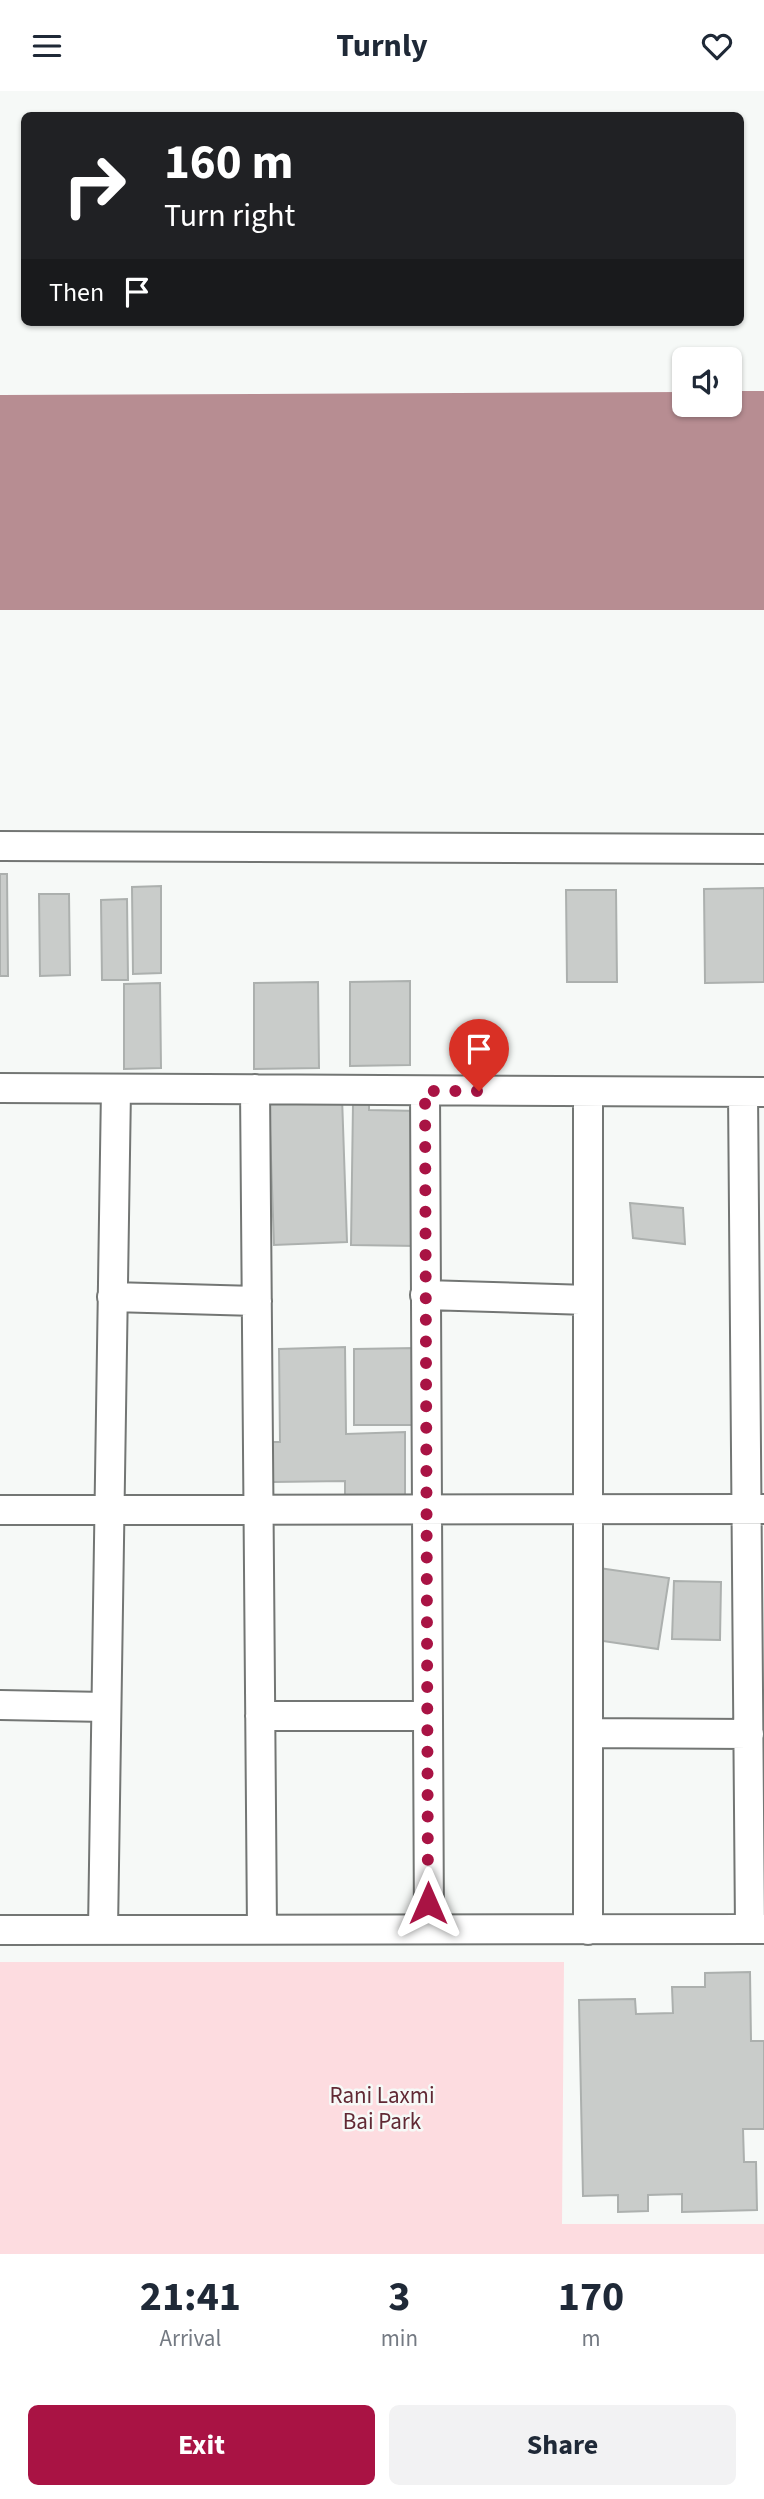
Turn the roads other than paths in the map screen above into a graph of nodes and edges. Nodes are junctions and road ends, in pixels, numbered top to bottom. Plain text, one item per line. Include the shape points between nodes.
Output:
1 (0, 846) edge
2 (764, 849) edge
3 (0, 1088) edge
4 (116, 1089) junction
5 (254, 1089) junction
6 (425, 1091) junction
7 (587, 1091) junction
8 (754, 1092) edge
9 (425, 1295) junction
10 (113, 1297) junction
11 (587, 1300) junction
12 (755, 1300) edge
13 (257, 1301) junction
14 (588, 1509) junction
15 (755, 1509) edge
16 (0, 1510) edge
17 (110, 1510) junction
18 (258, 1510) junction
19 (426, 1510) junction
20 (0, 1705) edge
21 (106, 1707) junction
22 (260, 1716) junction
23 (428, 1716) junction
24 (588, 1733) junction
25 (748, 1734) junction
26 (262, 1929) junction
27 (429, 1929) junction
28 (757, 1929) edge
29 (0, 1930) edge
30 (103, 1930) junction
31 (588, 1930) junction

1 - 2 street
3 - 4 street
4 - 5 street
4 - 10 street
5 - 6 street
5 - 13 street
6 - 7 street
6 - 9 street
7 - 8 street
7 - 11 street
8 - 12 street
9 - 11 street
9 - 19 street
10 - 13 street
10 - 17 street
11 - 14 street
12 - 15 street
13 - 18 street
14 - 15 street
14 - 19 street
14 - 24 street
15 - 25 street
16 - 17 street
17 - 18 street
17 - 21 street
18 - 19 street
18 - 22 street
19 - 23 street
20 - 21 street
21 - 30 street
22 - 23 street
22 - 26 street
23 - 27 street
24 - 25 street
24 - 31 street
25 - 28 street
26 - 27 street
26 - 30 street
27 - 31 street
28 - 31 street
29 - 30 street

